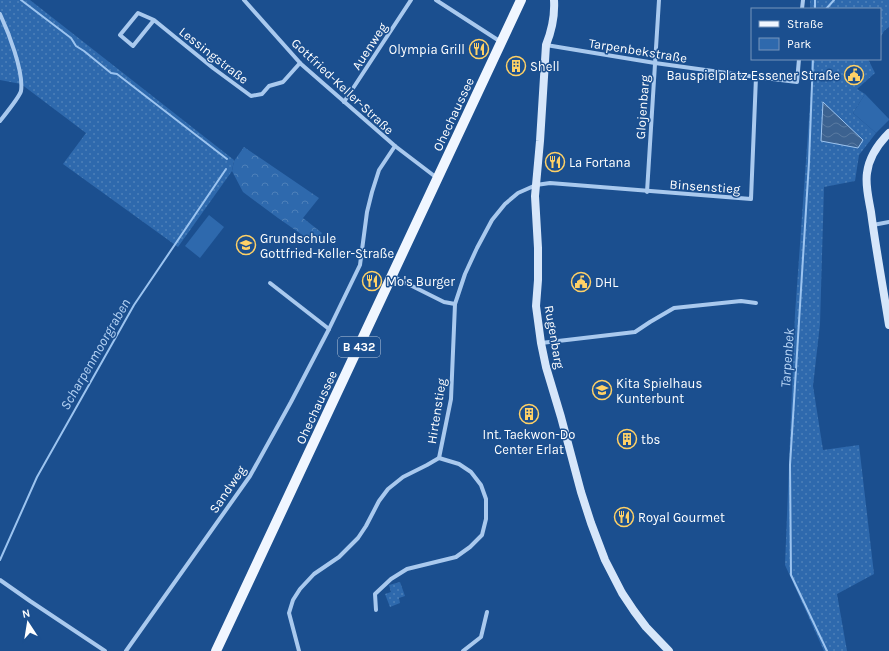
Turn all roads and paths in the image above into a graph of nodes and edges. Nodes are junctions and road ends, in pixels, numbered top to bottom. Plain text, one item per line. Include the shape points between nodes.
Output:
1 (244, 0) edge
2 (411, 0) edge
3 (436, 0) edge
4 (521, 0) edge
5 (554, 0) edge
6 (659, 0) edge
7 (0, 14) edge
8 (154, 20) junction
9 (501, 42) junction
10 (546, 45) junction
11 (799, 60) edge
12 (300, 63) junction
13 (655, 63) junction
14 (756, 77) junction
15 (344, 102) junction
16 (0, 121) edge
17 (889, 133) edge
18 (395, 146) junction
19 (437, 178) junction
20 (536, 185) junction
21 (646, 192) junction
22 (889, 222) edge
23 (872, 225) junction
24 (391, 276) junction
25 (270, 283) dead end
26 (756, 303) dead end
27 (455, 304) junction
28 (889, 325) edge
29 (329, 329) junction
30 (541, 343) junction
31 (439, 458) junction
32 (0, 580) edge
33 (376, 610) dead end
34 (487, 612) dead end
35 (106, 651) edge
36 (126, 651) edge
37 (216, 651) edge
38 (299, 651) edge
39 (463, 651) edge
40 (669, 651) edge

1 - 12 street, Gottfried-Keller-Straße
2 - 15 street, Auenweg
3 - 9 street
4 - 9 main road, Ohechaussee / B 432
5 - 10 street, Rugenbarg via 554,20
6 - 13 street, Glojenbarg
7 - 16 street via 21,73 21,92
8 - 8 street, Lessingstraße via 138,13 120,35 133,46
8 - 12 street, Lessingstraße via 251,96 262,94 269,86 283,82
9 - 19 main road, Ohechaussee / B 432
10 - 13 street, Tarpenbekstraße
10 - 20 street, Rugenbarg
11 - 14 street, Tarpenbekstraße via 797,82
12 - 15 street, Gottfried-Keller-Straße
13 - 14 street, Tarpenbekstraße
13 - 21 street, Glojenbarg
14 - 21 street, Binsenstieg via 751,199
15 - 18 street, Gottfried-Keller-Straße
17 - 23 street via 874,151 867,172
18 - 19 street, Gottfried-Keller-Straße
18 - 29 street, Sandweg via 379,170 372,192 360,265
19 - 24 main road, Ohechaussee / B 432
20 - 21 street, Binsenstieg via 550,183
20 - 27 street, Hirtenstieg via 518,193 492,220 465,274
20 - 30 street, Rugenbarg via 536,306
22 - 23 street
23 - 28 street
24 - 27 street via 444,302
24 - 37 main road, Ohechaussee / B 432
25 - 29 street
26 - 30 street via 741,301 674,308 635,332
27 - 31 street, Hirtenstieg via 451,399
29 - 36 street, Sandweg via 250,476
30 - 40 street, Rugenbarg via 581,492 605,560 634,612
31 - 33 street via 459,464 471,472 482,485 486,499 486,521 482,534 456,557 407,569 391,579 375,594
31 - 38 street, Hirtenstieg via 403,477 388,489 358,538 340,557 314,574 300,589 289,613
32 - 35 street
34 - 39 street via 481,637

